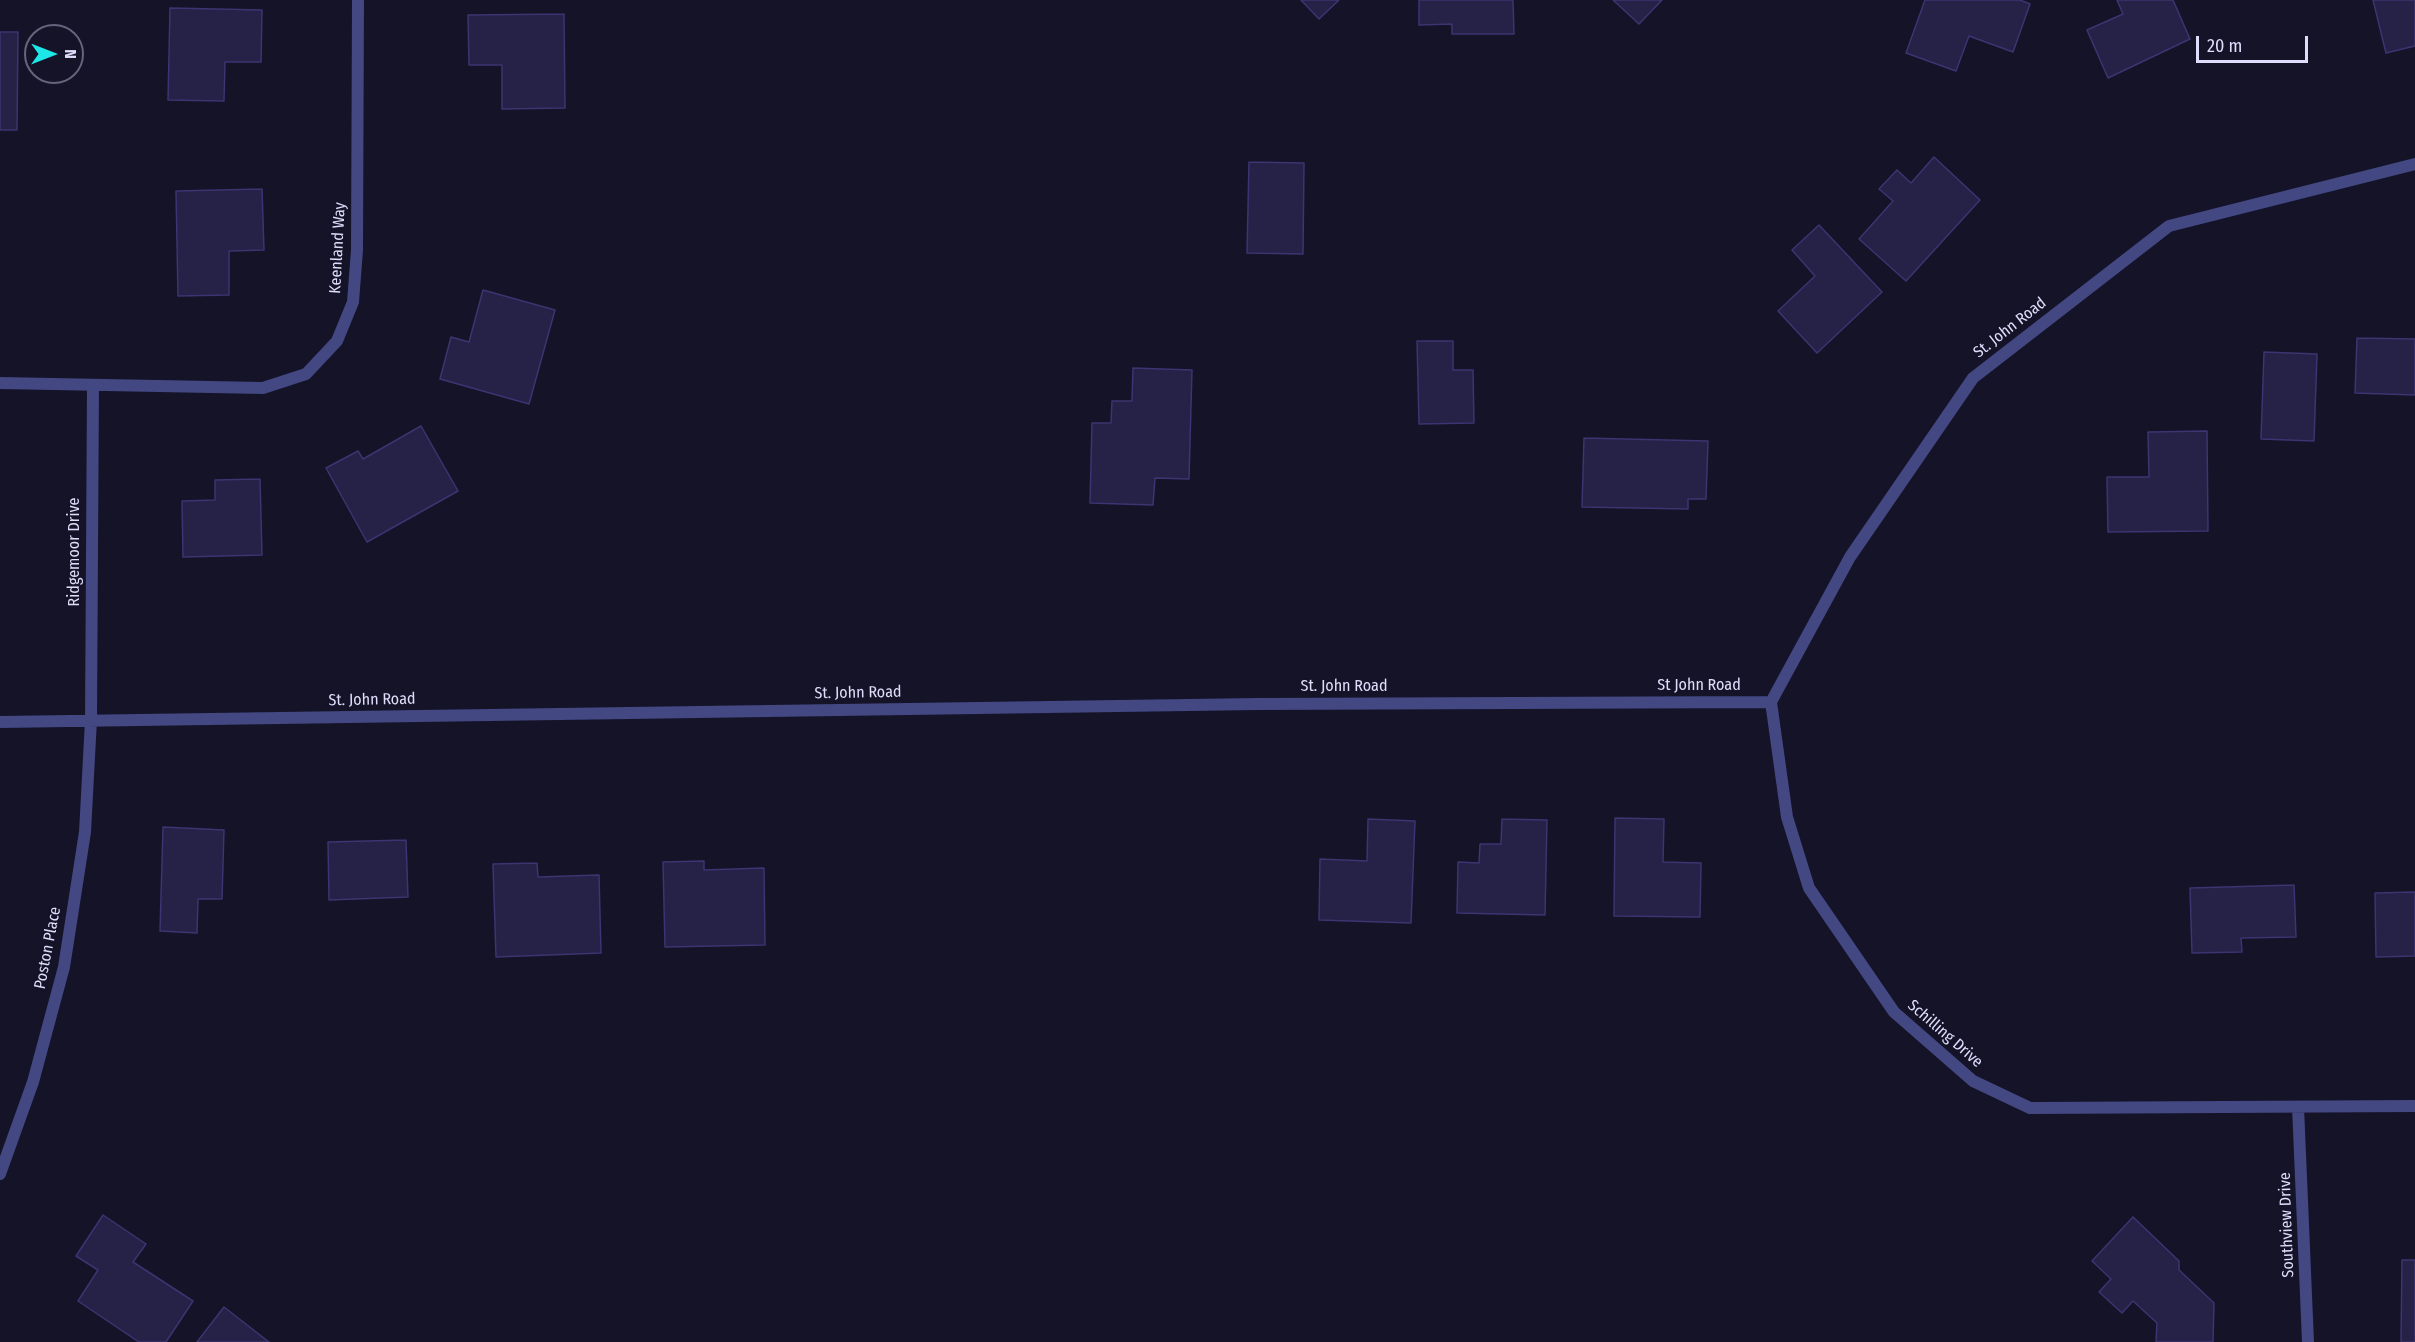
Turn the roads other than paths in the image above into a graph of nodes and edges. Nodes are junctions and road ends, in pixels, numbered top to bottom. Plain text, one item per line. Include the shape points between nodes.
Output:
1 (358, 0) edge
2 (2415, 164) edge
3 (0, 383) edge
4 (93, 385) junction
5 (1771, 702) junction
6 (1626, 703) joint
7 (91, 720) junction
8 (0, 722) edge
9 (2415, 1106) edge
10 (2298, 1107) junction
11 (0, 1174) edge
12 (2308, 1342) edge

1 - 4 street, Keenland Way via 357,250 352,302 337,341 306,374 263,388
2 - 5 street, St. John Road via 2169,226 1972,378 1850,557
3 - 4 street, Keenland Way
4 - 7 street, Ridgemoor Drive
5 - 6 street, St John Road
5 - 10 street, Schilling Drive via 1787,817 1809,888 1894,1012 1972,1081 2030,1108
6 - 7 street, St. John Road
7 - 8 street, St. John Road
7 - 11 street, Poston Place via 84,832 64,967 33,1082
9 - 10 street, Schilling Drive
10 - 12 street, Southview Drive

